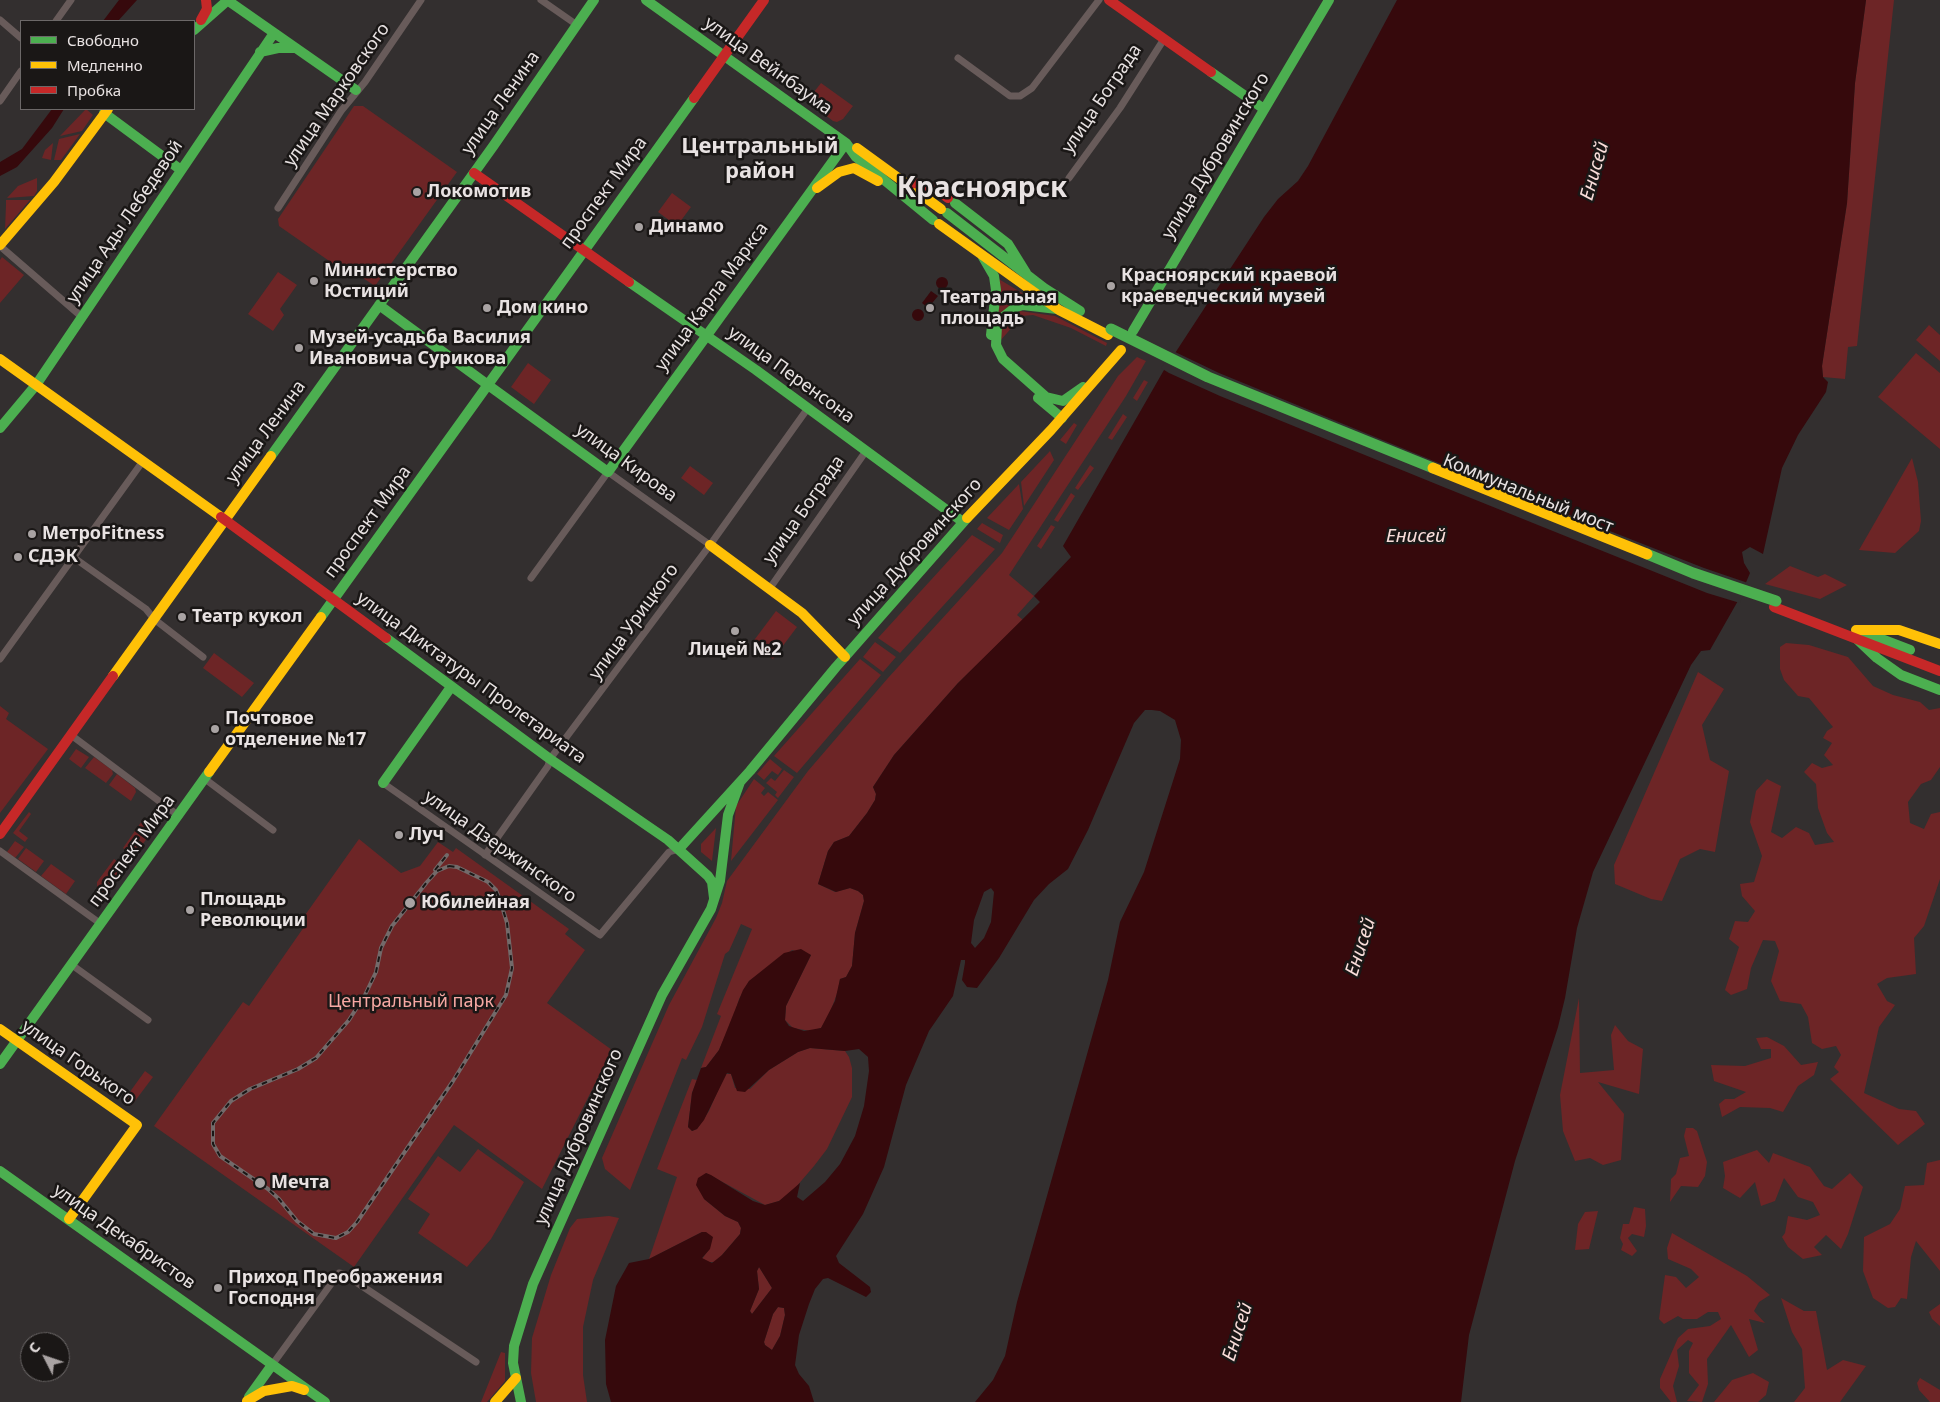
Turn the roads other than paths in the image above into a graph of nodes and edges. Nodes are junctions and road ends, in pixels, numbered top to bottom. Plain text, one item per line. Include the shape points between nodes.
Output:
1 (71, 0) edge
2 (206, 0) edge
3 (228, 0) edge
4 (421, 0) edge
5 (541, 0) edge
6 (594, 0) edge
7 (646, 0) edge
8 (764, 0) edge
9 (1099, 0) edge
10 (1110, 0) edge
11 (1329, 0) edge
12 (0, 20) edge
13 (57, 20) edge
14 (577, 25) junction
15 (197, 27) edge
16 (274, 33) junction
17 (20, 37) edge
18 (1164, 39) junction
19 (298, 49) junction
20 (260, 52) junction
21 (724, 56) junction
22 (958, 58) dead end
23 (20, 72) edge
24 (356, 90) junction
25 (0, 101) edge
26 (1264, 109) junction
27 (106, 111) edge
28 (846, 144) junction
29 (181, 170) junction
30 (474, 173) junction
31 (1069, 178) dead end
32 (906, 184) junction
33 (808, 195) junction
34 (278, 208) dead end
35 (918, 208) junction
36 (0, 246) edge
37 (586, 249) junction
38 (983, 257) junction
39 (1028, 276) junction
40 (378, 305) junction
41 (1059, 310) junction
42 (82, 317) junction
43 (1133, 331) dead end
44 (1109, 332) junction
45 (706, 336) junction
46 (1121, 350) dead end
47 (0, 359) edge
48 (1102, 373) junction
49 (36, 385) junction
50 (488, 385) junction
51 (808, 408) junction
52 (1062, 418) junction
53 (0, 428) edge
54 (866, 451) junction
55 (143, 461) junction
56 (608, 472) junction
57 (224, 521) junction
58 (963, 522) junction
59 (710, 545) junction
60 (74, 557) junction
61 (530, 578) dead end
62 (770, 588) junction
63 (334, 601) junction
64 (154, 619) junction
65 (1856, 634) junction
66 (1940, 644) edge
67 (203, 657) dead end
68 (845, 657) junction
69 (0, 659) edge
70 (1940, 662) edge
71 (1940, 671) edge
72 (452, 687) junction
73 (1940, 690) edge
74 (71, 735) junction
75 (550, 759) junction
76 (206, 779) junction
77 (740, 782) junction
78 (384, 783) joint
79 (179, 816) junction
80 (273, 830) dead end
81 (0, 834) edge
82 (680, 849) junction
83 (0, 851) edge
84 (485, 855) junction
85 (714, 898) junction
86 (101, 924) junction
87 (600, 935) joint
88 (72, 966) junction
89 (148, 1020) dead end
90 (0, 1029) edge
91 (17, 1041) junction
92 (0, 1064) edge
93 (0, 1171) edge
94 (68, 1219) junction
95 (476, 1362) dead end
96 (272, 1365) junction
97 (516, 1378) junction
98 (310, 1391) junction
99 (246, 1401) edge
100 (325, 1402) edge
101 (495, 1402) edge
102 (521, 1402) edge

1 - 13 street
2 - 15 main road via 207,9
3 - 15 main road
3 - 16 main road
4 - 24 street, улица Марковского via 365,82
5 - 14 street
6 - 14 main road, улица Ленина
7 - 21 main road, улица Вейнбаума
8 - 21 main road, проспект Мира
9 - 22 street via 1032,88 1020,96 1010,96
10 - 18 main road
11 - 26 main road, улица Дубровинского
12 - 17 street
14 - 30 main road, улица Ленина
16 - 19 main road
16 - 20 main road, улица Ады Лебедевой
18 - 26 main road
18 - 31 street, улица Бограда via 1120,108
19 - 20 main road via 278,48
19 - 24 main road
20 - 29 main road, улица Ады Лебедевой
21 - 28 main road, улица Вейнбаума
21 - 37 main road, проспект Мира
23 - 25 street
24 - 34 street, улица Марковского
26 - 43 main road, улица Дубровинского
27 - 29 main road
27 - 36 main road via 54,182
28 - 32 main road, улица Вейнбаума via 860,149
28 - 33 main road, улица Карла Маркса
28 - 35 main road, улица Вейнбаума via 856,157
29 - 42 main road, улица Ады Лебедевой
30 - 37 main road, улица Перенсона
30 - 40 main road, улица Ленина
32 - 39 main road, улица Вейнбаума
32 - 39 main road via 935,188 1008,244
33 - 35 main road via 839,172 854,168
33 - 45 main road, улица Карла Маркса
35 - 38 main road, улица Вейнбаума
36 - 42 street
37 - 45 main road, улица Перенсона
37 - 50 main road, проспект Мира
38 - 41 main road, улица Вейнбаума
38 - 52 main road via 994,276 996,290 990,339 995,357
39 - 44 main road, улица Вейнбаума
40 - 50 main road, улица Кирова
40 - 57 main road, улица Ленина
41 - 44 main road, улица Вейнбаума
41 - 48 main road via 1024,305 1009,312 998,326 996,345 999,353 1054,401 1068,398
42 - 49 main road, улица Ады Лебедевой
44 - 65 main road, Коммунальный мост via 1213,385 1698,581 1775,604
45 - 51 main road, улица Перенсона
45 - 56 main road, улица Карла Маркса
46 - 48 main road, улица Дубровинского
47 - 49 main road, улица Диктатуры Пролетариата
48 - 52 main road, улица Дубровинского
49 - 53 main road, улица Ады Лебедевой
49 - 55 main road, улица Диктатуры Пролетариата
50 - 56 main road, улица Кирова
50 - 63 main road, проспект Мира
51 - 54 main road, улица Перенсона
51 - 59 street, улица Урицкого
52 - 58 main road, улица Дубровинского
54 - 58 main road, улица Перенсона
54 - 62 street, улица Бограда
55 - 57 main road, улица Диктатуры Пролетариата
55 - 60 street
56 - 59 street, улица Кирова
56 - 61 street
57 - 63 main road, улица Диктатуры Пролетариата
57 - 64 main road, улица Ленина
58 - 68 main road, улица Дубровинского
59 - 62 main road, улица Кирова
59 - 75 street, улица Урицкого
60 - 64 street via 146,609
60 - 69 street
62 - 68 main road, улица Кирова via 802,613
63 - 72 main road, улица Диктатуры Пролетариата
63 - 76 main road, проспект Мира
64 - 67 street
64 - 74 main road, улица Ленина
65 - 66 main road via 1899,630
65 - 70 main road, Коммунальный мост
65 - 71 main road, Коммунальный мост
65 - 73 main road via 1877,658 1901,675
68 - 77 main road, улица Дубровинского
72 - 75 main road, улица Диктатуры Пролетариата
72 - 78 main road
74 - 79 street
74 - 81 main road, улица Ленина
75 - 82 main road, улица Диктатуры Пролетариата
75 - 84 street, улица Урицкого
76 - 79 main road, проспект Мира
76 - 80 street
77 - 82 main road, улица Дубровинского
77 - 85 main road, улица Дубровинского via 728,815 720,881
78 - 84 street, улица Дзержинского
79 - 86 main road, проспект Мира
82 - 85 main road via 710,878
82 - 87 street, улица Дубровинского via 669,852
83 - 86 street
84 - 87 street, улица Дзержинского
85 - 97 main road, улица Дубровинского via 704,924 662,995 533,1284 514,1346
86 - 88 main road, проспект Мира
88 - 89 street
88 - 91 main road, проспект Мира
90 - 91 main road, улица Горького
91 - 92 main road, проспект Мира
91 - 94 main road, улица Горького via 137,1125
93 - 94 main road, улица Декабристов
94 - 96 main road, улица Декабристов
95 - 96 street via 339,1273
96 - 98 main road, улица Декабристов
96 - 99 main road
97 - 101 main road
97 - 102 main road, улица Дубровинского
98 - 99 main road via 292,1386 264,1391
98 - 100 main road, улица Декабристов

